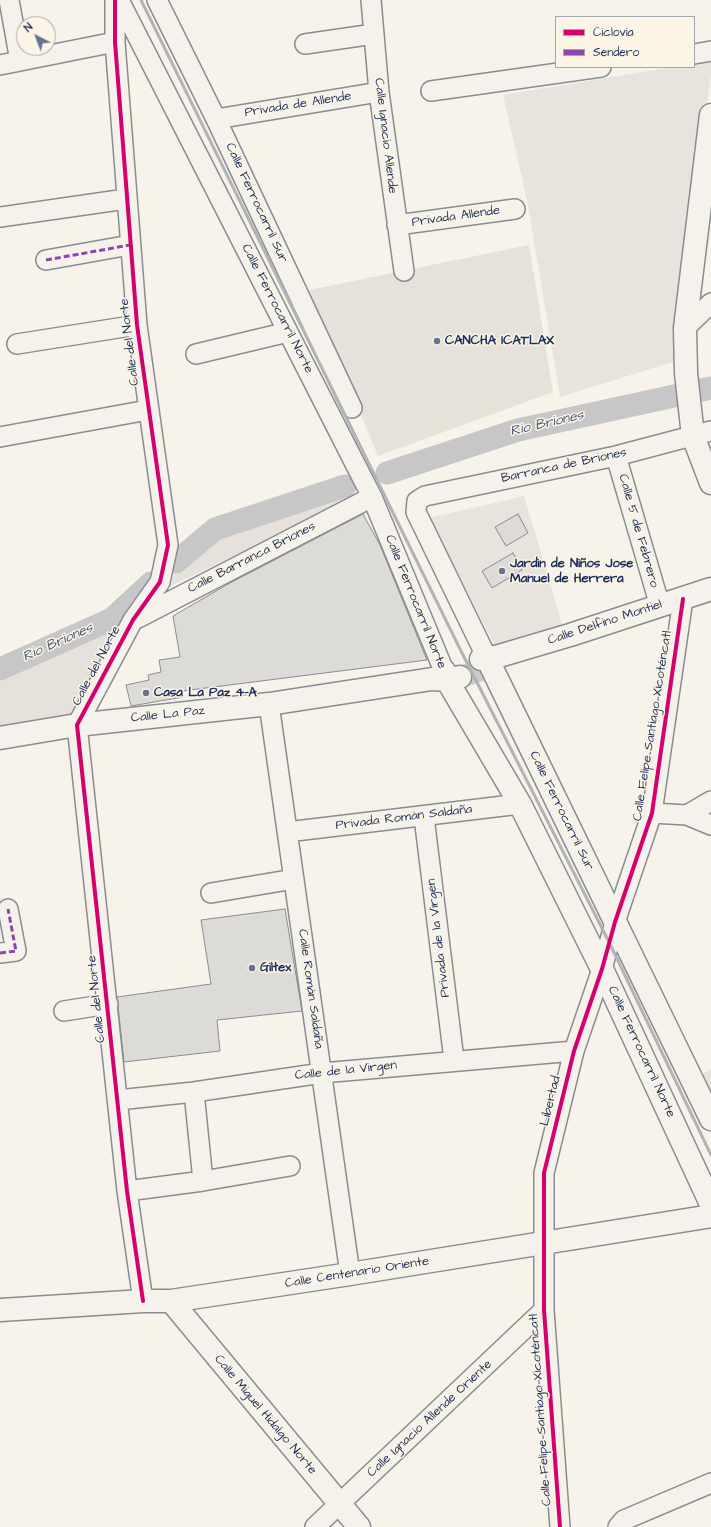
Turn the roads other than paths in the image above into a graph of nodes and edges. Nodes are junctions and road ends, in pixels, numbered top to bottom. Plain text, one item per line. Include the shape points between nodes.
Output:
1 (9, 0) edge
2 (115, 0) edge
3 (119, 0) edge
4 (157, 0) edge
5 (371, 0) edge
6 (374, 34) junction
7 (115, 42) junction
8 (305, 44) dead end
9 (711, 51) edge
10 (695, 54) edge
11 (20, 61) junction
12 (0, 65) edge
13 (594, 68) edge
14 (431, 91) dead end
15 (379, 92) junction
16 (711, 115) edge
17 (216, 119) junction
18 (126, 200) junction
19 (514, 209) dead end
20 (0, 217) edge
21 (397, 225) junction
22 (130, 245) junction
23 (46, 260) dead end
24 (404, 270) dead end
25 (711, 303) edge
26 (136, 325) junction
27 (685, 328) junction
28 (288, 332) junction
29 (17, 344) dead end
30 (196, 354) dead end
31 (352, 408) dead end
32 (148, 410) junction
33 (702, 434) edge
34 (0, 437) edge
35 (616, 456) junction
36 (711, 483) edge
37 (372, 496) junction
38 (417, 501) joint
39 (711, 589) edge
40 (684, 599) junction
41 (660, 606) junction
42 (133, 620) junction
43 (489, 661) junction
44 (448, 675) junction
45 (269, 704) junction
46 (77, 725) junction
47 (0, 738) edge
48 (711, 801) edge
49 (520, 804) junction
50 (652, 813) junction
51 (687, 815) junction
52 (424, 816) junction
53 (711, 825) edge
54 (287, 832) junction
55 (294, 879) junction
56 (211, 893) dead end
57 (8, 909) dead end
58 (615, 922) junction
59 (0, 953) edge
60 (602, 969) junction
61 (108, 1004) junction
62 (64, 1011) dead end
63 (574, 1051) junction
64 (454, 1060) junction
65 (322, 1073) junction
66 (194, 1092) junction
67 (118, 1100) junction
68 (711, 1120) edge
69 (290, 1166) dead end
70 (203, 1181) junction
71 (128, 1191) junction
72 (711, 1204) edge
73 (711, 1216) edge
74 (544, 1243) junction
75 (350, 1274) junction
76 (143, 1301) junction
77 (171, 1302) junction
78 (0, 1310) edge
79 (544, 1310) junction
80 (711, 1482) edge
81 (339, 1504) junction
82 (315, 1527) edge
83 (360, 1527) edge
84 (560, 1527) edge
85 (618, 1527) edge

1 - 11 street
2 - 7 street, Calle del Norte
3 - 28 street, Calle Ferrocarril Norte
4 - 17 street, Calle Ferrocarril Sur
5 - 6 street, Calle Ignacio Allende
6 - 8 street
6 - 15 street, Calle Ignacio Allende
7 - 11 street
7 - 18 street, Calle del Norte
9 - 10 street
11 - 12 street
13 - 14 street
15 - 17 street, Privada de Allende
15 - 21 street, Calle Ignacio Allende
16 - 27 main road
17 - 31 street, Calle Ferrocarril Sur
18 - 20 street
18 - 22 street, Calle del Norte
19 - 21 street, Privada Allende
21 - 24 street, Calle Ignacio Allende
22 - 23 street
22 - 26 street, Calle del Norte
25 - 27 street
26 - 29 street
26 - 32 street, Calle del Norte
27 - 33 main road via 686,374 691,408
28 - 30 street
28 - 37 street, Calle Ferrocarril Norte
32 - 34 street
32 - 42 street, Calle del Norte via 168,545 160,582
33 - 35 street, Barranca de Briones
33 - 36 main road
35 - 38 street, Barranca de Briones via 425,496
35 - 41 street, Calle 5 de Febrero
37 - 42 street, Calle Barranca Briones
37 - 44 street, Calle Ferrocarril Norte
38 - 43 street, Calle Ferrocarril Sur via 416,512
39 - 40 main road, Calle Delfino Montiel
40 - 41 main road, Calle Delfino Montiel
40 - 50 street, Calle Felipe Santiago Xicoténcatl
41 - 43 main road, Calle Delfino Montiel
42 - 46 street, Calle del Norte
43 - 58 main road, Calle Ferrocarril Sur
44 - 45 main road, Calle La Paz
44 - 49 main road, Calle Ferrocarril Norte
45 - 46 main road, Calle La Paz
45 - 54 street, Calle Román Saldaña
46 - 47 main road, Calle La Paz
46 - 61 street, Calle del Norte
48 - 51 street
49 - 52 street, Privada Román Saldaña
49 - 60 main road, Calle Ferrocarril Norte
50 - 51 street
50 - 58 street, Calle Felipe Santiago Xicoténcatl
51 - 53 street
52 - 54 street, Privada Román Saldaña
52 - 64 street, Privada de la Virgen
54 - 55 street, Calle Román Saldaña
55 - 56 street
55 - 65 street, Calle Román Saldaña
57 - 59 street via 16,951
58 - 60 street, Calle Felipe Santiago Xicoténcatl
58 - 68 main road, Calle Ferrocarril Sur
60 - 63 street, Libertad
60 - 72 main road, Calle Ferrocarril Norte
61 - 62 street
61 - 67 street, Calle del Norte
63 - 64 street, Calle de la Virgen
63 - 74 street, Libertad via 544,1173
64 - 65 street, Calle de la Virgen
65 - 66 street, Calle de la Virgen
65 - 75 street, Calle Román Saldaña
66 - 67 street, Calle de la Virgen
66 - 70 street
67 - 71 street, Calle del Norte
69 - 70 street
70 - 71 street
71 - 76 street, Calle del Norte
73 - 74 main road, Calle Centenario Oriente
74 - 75 main road, Calle Centenario Oriente
74 - 79 street, Calle Felipe Santiago Xicoténcatl
75 - 77 main road, Calle Centenario Oriente
76 - 77 main road, Calle Centenario Oriente
76 - 78 main road, Calle Centenario Oriente
77 - 81 main road, Calle Miguel Hidalgo Norte
79 - 81 street, Calle Ignacio Allende Oriente
79 - 84 street, Calle Felipe Santiago Xicoténcatl
80 - 85 street via 624,1520
81 - 82 street, Calle Ignacio Allende Oriente
81 - 83 main road, Calle Miguel Hidalgo Norte

